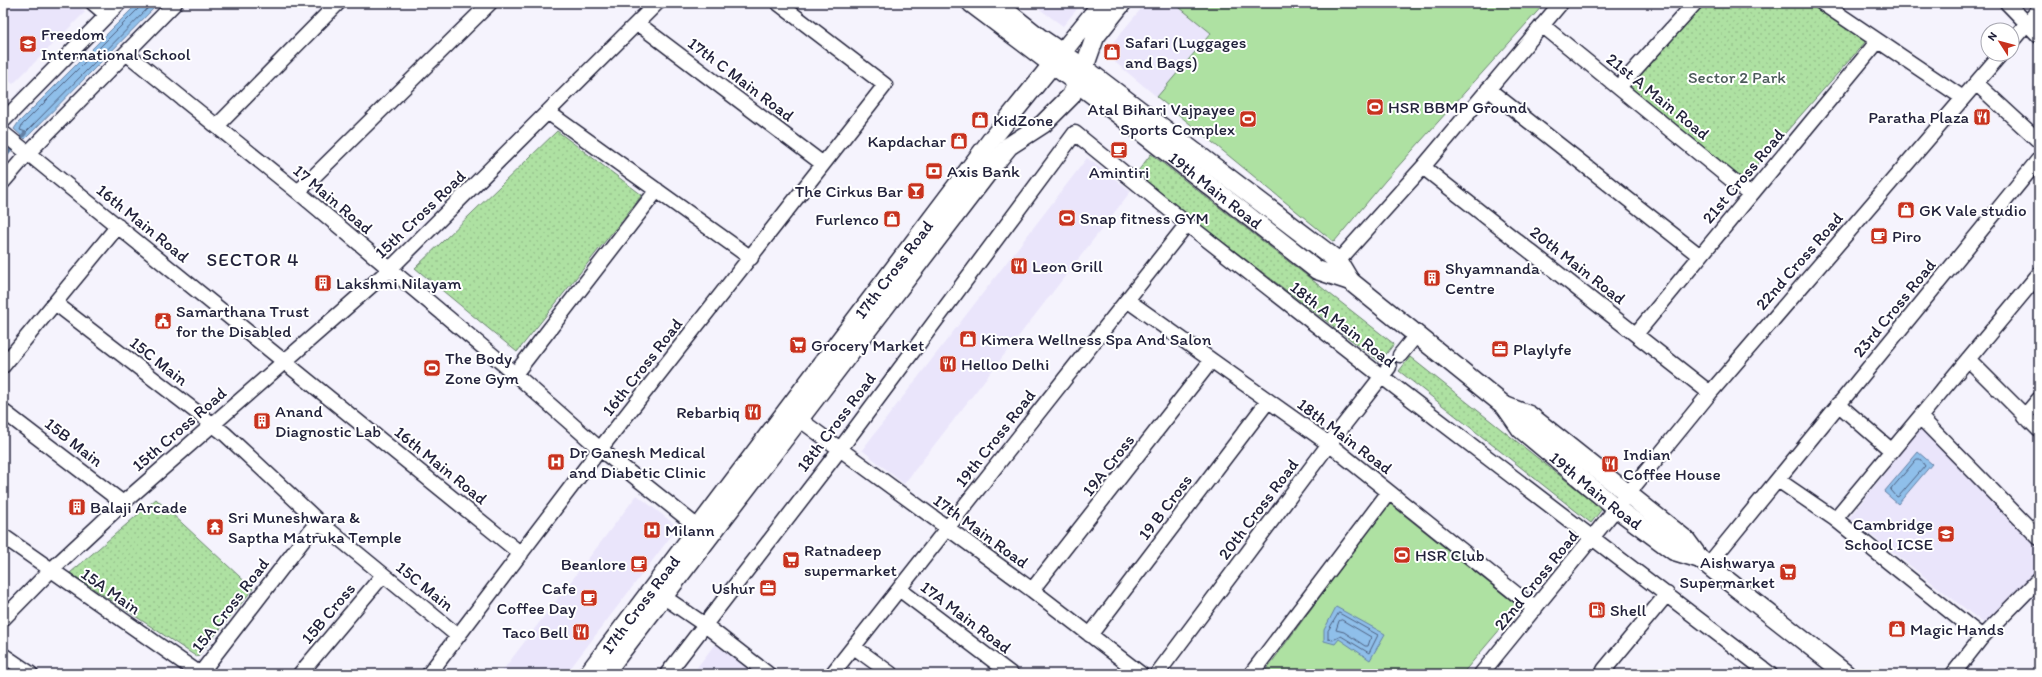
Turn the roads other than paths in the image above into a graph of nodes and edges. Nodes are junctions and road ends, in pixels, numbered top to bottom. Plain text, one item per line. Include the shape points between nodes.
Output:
1 (93, 3) edge
2 (119, 3) edge
3 (176, 3) edge
4 (338, 3) edge
5 (490, 3) edge
6 (657, 3) edge
7 (778, 3) edge
8 (971, 3) edge
9 (996, 3) edge
10 (1102, 3) edge
11 (1122, 3) edge
12 (1561, 3) edge
13 (1695, 3) edge
14 (1822, 3) edge
15 (2007, 3) edge
16 (2039, 9) edge
17 (107, 15) junction
18 (637, 23) junction
19 (2027, 23) junction
20 (1542, 24) junction
21 (2020, 31) edge
22 (2039, 36) edge
23 (1878, 41) junction
24 (126, 53) junction
25 (1057, 59) junction
26 (1994, 62) edge
27 (1084, 68) junction
28 (1976, 83) junction
29 (1077, 85) junction
30 (1619, 87) junction
31 (1488, 89) junction
32 (1963, 98) junction
33 (549, 113) junction
34 (5, 115) edge
35 (1007, 121) junction
36 (216, 126) junction
37 (1075, 133) joint
38 (1025, 134) junction
39 (2039, 140) edge
40 (14, 142) edge
41 (2039, 159) edge
42 (823, 164) junction
43 (1423, 167) junction
44 (3, 182) edge
45 (657, 190) junction
46 (298, 192) junction
47 (1750, 196) junction
48 (1187, 224) junction
49 (118, 226) junction
50 (1700, 256) junction
51 (751, 258) junction
52 (1332, 267) junction
53 (390, 270) junction
54 (2039, 274) edge
55 (1127, 300) junction
56 (55, 303) junction
57 (1417, 334) junction
58 (1636, 334) junction
59 (1400, 355) dead end
60 (1968, 359) junction
61 (284, 361) junction
62 (1211, 361) junction
63 (3, 366) edge
64 (1385, 372) junction
65 (515, 374) junction
66 (1710, 393) junction
67 (2039, 399) edge
68 (1268, 401) junction
69 (1838, 404) junction
70 (3, 410) edge
71 (1920, 417) junction
72 (2024, 417) junction
73 (799, 418) junction
74 (212, 424) junction
75 (2039, 430) edge
76 (1329, 444) junction
77 (841, 448) junction
78 (600, 449) junction
79 (1892, 451) junction
80 (1778, 480) junction
81 (1389, 492) junction
82 (1622, 501) junction
83 (123, 503) junction
84 (1835, 520) junction
85 (318, 521) junction
86 (700, 528) junction
87 (947, 528) junction
88 (3, 536) edge
89 (2039, 538) edge
90 (1593, 539) junction
91 (521, 554) junction
92 (1704, 562) junction
93 (51, 570) junction
94 (383, 575) junction
95 (2039, 579) edge
96 (899, 589) junction
97 (1032, 590) junction
98 (1667, 594) junction
99 (664, 596) junction
100 (1535, 609) junction
101 (3, 619) edge
102 (705, 625) junction
103 (1090, 635) junction
104 (458, 636) junction
105 (1982, 637) junction
106 (854, 647) junction
107 (3, 655) edge
108 (1605, 673) edge
109 (31, 674) edge
110 (200, 674) edge
111 (300, 674) edge
112 (429, 674) edge
113 (588, 674) edge
114 (604, 674) edge
115 (667, 674) edge
116 (768, 674) edge
117 (832, 674) edge
118 (891, 674) edge
119 (1011, 674) edge
120 (1141, 674) edge
121 (1157, 674) edge
122 (1251, 674) edge
123 (1481, 674) edge
124 (1770, 674) edge
125 (1846, 674) edge
126 (1953, 674) edge

1 - 17 street
2 - 17 street
3 - 24 street
4 - 36 street
5 - 46 street
6 - 18 street, 15th Cross Road
7 - 42 street, 16th Cross Road via 885,85
8 - 25 main road, 19th Main Road
9 - 25 main road, 19th Main Road via 1040,38
10 - 25 main road, 17th Cross Road
11 - 27 main road, 17th Cross Road via 1095,37
12 - 20 street
13 - 30 street
14 - 23 street
15 - 19 street
16 - 19 street
17 - 34 street
18 - 33 street, 15th Cross Road
18 - 42 street, 17th C Main Road
19 - 21 street
19 - 22 street
20 - 30 street, 21st A Main Road
20 - 31 street
23 - 32 street
23 - 47 street, 21st Cross Road
24 - 36 street, 17 Main Road
24 - 40 street
25 - 27 main road, 19th Main Road
25 - 29 main road, 19th Main Road
25 - 35 main road, 17th Cross Road
26 - 28 street, 22nd Cross Road
27 - 29 main road, 17th Cross Road
27 - 52 main road, 19th Main Road
28 - 32 street, 22nd Cross Road
28 - 39 street
29 - 38 main road, 17th Cross Road via 1071,96 1057,110 1042,124
29 - 52 main road, 19th Main Road via 1317,270
30 - 47 street, 21st A Main Road
31 - 43 street
31 - 50 street
32 - 66 street, 22nd Cross Road
33 - 45 street
33 - 53 street, 15th Cross Road
35 - 38 main road
35 - 86 main road, 17th Cross Road
36 - 46 street, 17 Main Road
37 - 48 street, 18th A Main Road
37 - 77 street, 18th Cross Road
38 - 73 main road, 17th Cross Road via 1009,146 992,167
40 - 44 street
40 - 49 street, 16th Main Road
41 - 69 street, 23rd Cross Road
42 - 51 street, 16th Cross Road
43 - 52 street
43 - 58 street, 20th Main Road
45 - 51 street
45 - 65 street
46 - 53 street, 17 Main Road
47 - 50 street, 21st Cross Road
48 - 55 street, 19th Cross Road
48 - 64 street, 18th A Main Road
49 - 56 street
49 - 61 street, 16th Main Road
50 - 58 street, 21st Cross Road
51 - 78 street, 16th Cross Road
52 - 57 main road, 19th Main Road
53 - 61 street, 15th Cross Road
53 - 65 street, 17 Main Road
54 - 60 street
55 - 62 street, 18th Main Road
55 - 87 street, 19th Cross Road
56 - 63 street
56 - 74 street, 15C Main
57 - 59 street
57 - 82 main road, 19th Main Road via 1505,406 1521,429
58 - 66 street, 20th Main Road
60 - 71 street
60 - 72 street
61 - 74 street, 15th Cross Road
61 - 91 street, 16th Main Road
62 - 68 street, 18th Main Road
62 - 97 street, 19A Cross
64 - 76 street, 20th Cross Road
64 - 90 street, 18th A Main Road
65 - 78 street, 17 Main Road
66 - 82 street, 22nd Cross Road
67 - 72 street
68 - 76 street, 18th Main Road
68 - 103 street, 19 B Cross
69 - 79 street
69 - 80 street, 23rd Cross Road
70 - 83 street, 15B Main
71 - 79 street
71 - 89 street
72 - 75 street
73 - 77 street, 17th Main Road
73 - 99 main road, 17th Cross Road
74 - 83 street, 15th Cross Road
74 - 85 street, 15C Main
76 - 81 street, 18th Main Road
76 - 121 street, 20th Cross Road
77 - 87 street, 17th Main Road
77 - 102 street, 18th Cross Road
78 - 86 street, 17 Main Road
78 - 91 street, 16th Cross Road
79 - 84 street
80 - 84 street
80 - 92 street, 23rd Cross Road
81 - 100 street, 18th Main Road
81 - 122 street
82 - 90 street, 22nd Cross Road
82 - 92 main road, 19th Main Road via 1686,540
83 - 93 street, 15th Cross Road
84 - 105 street
85 - 94 street, 15C Main
85 - 110 street, 15A Cross Road
86 - 113 main road, 17th Cross Road
87 - 96 street, 19th Cross Road
87 - 97 street, 17th Main Road
88 - 93 street, 15A Main
90 - 98 street
90 - 100 street, 22nd Cross Road
91 - 104 street, 16th Cross Road
92 - 125 main road, 19th Main Road
93 - 101 street, 15th Cross Road
93 - 110 street, 15A Main
94 - 104 street, 15C Main
94 - 111 street, 15B Cross
95 - 105 street
96 - 106 street, 19th Cross Road
96 - 119 street, 17A Main Road
97 - 103 street, 17th Main Road
98 - 108 street
98 - 124 street
99 - 102 street
99 - 114 main road, 17th Cross Road
100 - 123 street, 22nd Cross Road
102 - 115 street, 18th Cross Road
102 - 116 street
103 - 120 street, 17th Main Road
104 - 112 street, 16th Cross Road
105 - 126 street
106 - 117 street, 19th Cross Road
106 - 118 street
107 - 109 street

